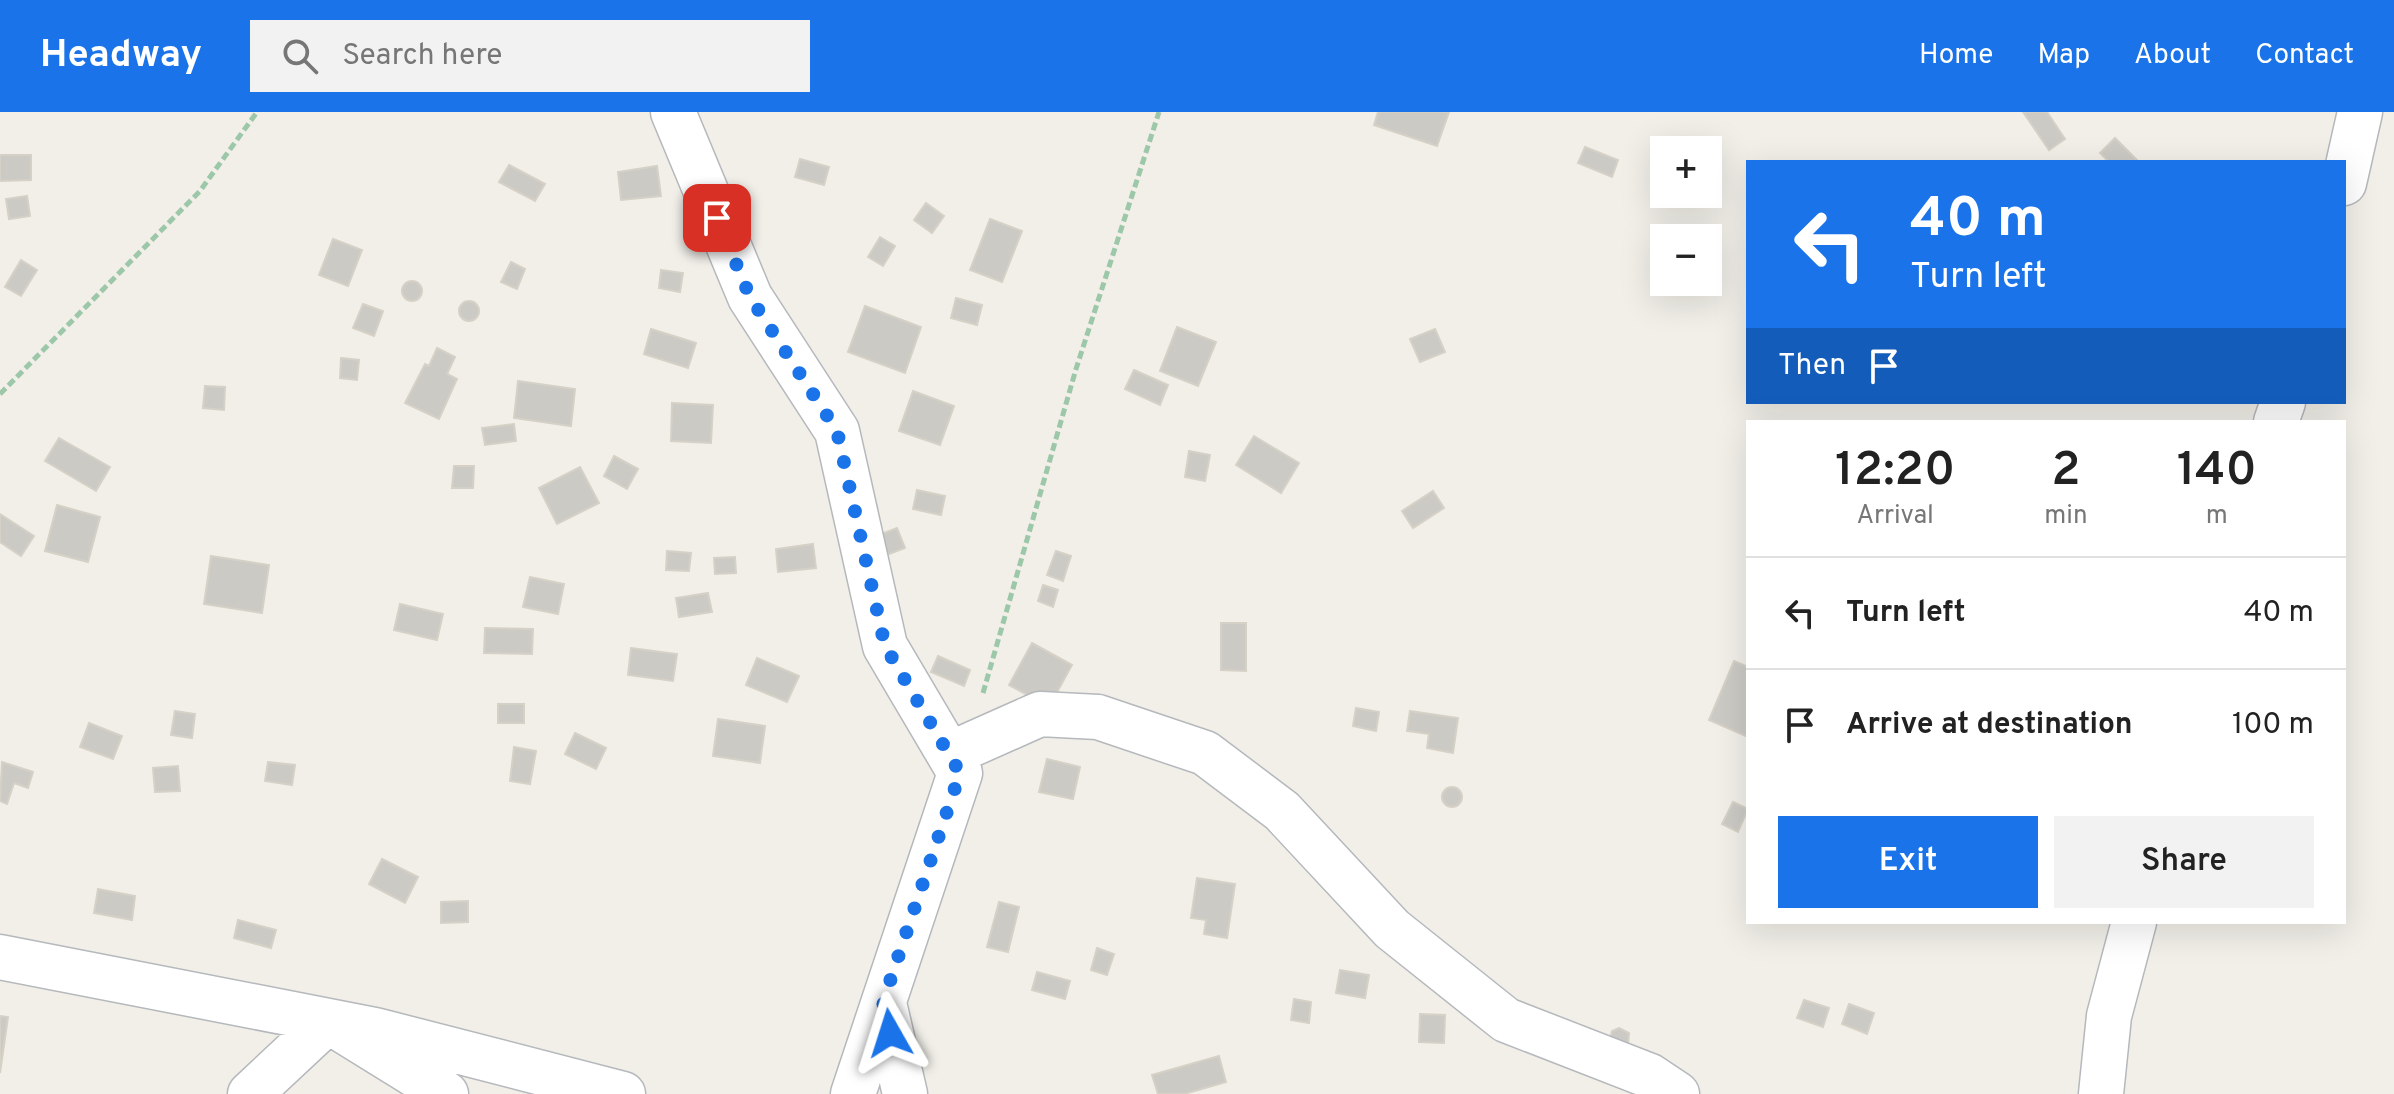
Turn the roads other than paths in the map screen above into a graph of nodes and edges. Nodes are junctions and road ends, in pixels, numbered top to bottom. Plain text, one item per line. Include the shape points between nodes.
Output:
1 (673, 112) edge
2 (2360, 112) edge
3 (2346, 174) edge
4 (968, 746) road end
5 (2133, 924) edge
6 (0, 957) edge
7 (883, 1002) junction
8 (328, 1021) junction
9 (250, 1094) edge
10 (446, 1094) edge
11 (623, 1094) edge
12 (853, 1094) edge
13 (905, 1094) edge
14 (1677, 1094) edge
15 (2101, 1094) edge

1 - 7 street via 750,297 837,431 885,646 960,773
2 - 3 street
4 - 14 street via 1040,714 1098,717 1205,753 1282,811 1392,929 1506,1020 1650,1076
5 - 15 street via 2109,1016
6 - 8 street
7 - 12 street
7 - 13 street
8 - 9 street
8 - 10 street
8 - 11 street

